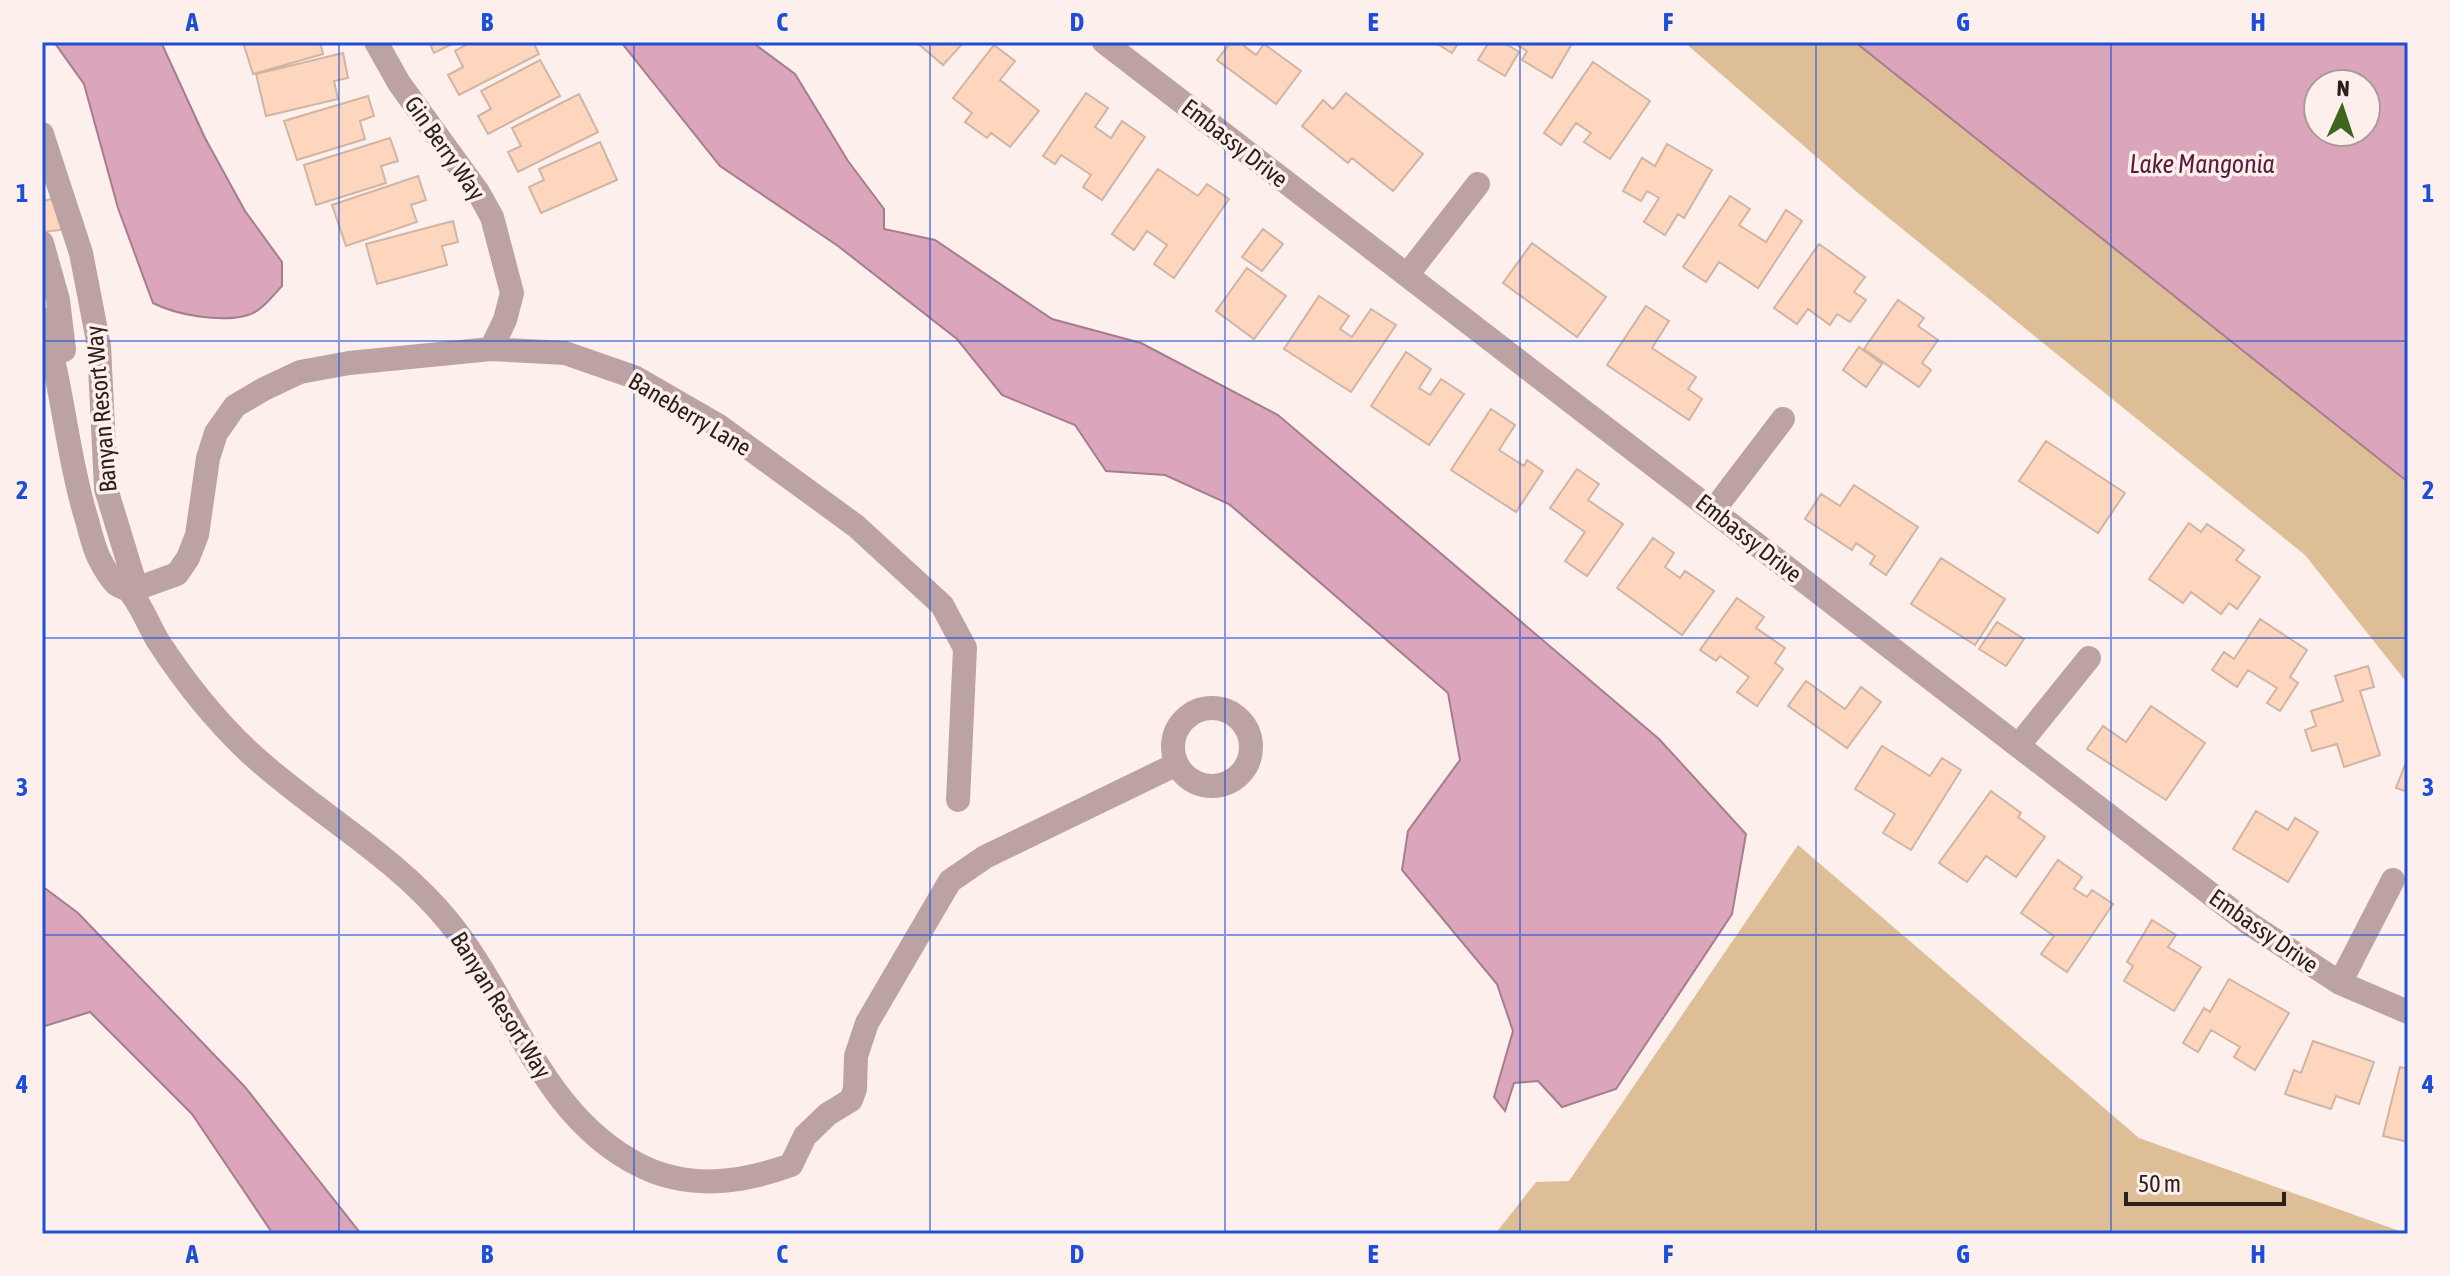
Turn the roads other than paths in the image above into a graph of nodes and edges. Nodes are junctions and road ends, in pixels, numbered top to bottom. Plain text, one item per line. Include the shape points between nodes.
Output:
1 (376, 42) edge
2 (1104, 42) edge
3 (42, 134) edge
4 (1478, 184) dead end
5 (42, 243) edge
6 (1407, 275) junction
7 (42, 319) edge
8 (491, 349) junction
9 (1783, 419) dead end
10 (69, 435) junction
11 (1713, 511) junction
12 (130, 591) junction
13 (2089, 658) dead end
14 (2018, 746) junction
15 (1177, 764) dead end
16 (958, 800) dead end
17 (2393, 880) dead end
18 (2340, 983) junction
19 (2408, 1012) edge

1 - 8 street, Gin Berry Way via 492,217 512,293
2 - 6 street, Embassy Drive
3 - 12 street, Banyan Resort Way via 81,253 92,309 99,346 106,489 133,577
4 - 6 street
5 - 10 street via 58,300
6 - 11 street, Embassy Drive
7 - 10 street, Banyan Resort Way
8 - 12 street, Baneberry Lane via 300,372 235,406 216,433 208,458 197,535 188,558 177,574
8 - 16 street, Baneberry Lane via 565,353 634,377 719,426 856,526 942,605 965,648
9 - 11 street
10 - 12 street, Banyan Resort Way via 74,476 98,556 115,583
11 - 14 street, Embassy Drive
12 - 15 street, Banyan Resort Way via 172,663 224,728 271,772 383,858 448,920 479,963 532,1060 570,1108 641,1166 684,1180 750,1178 791,1165 805,1136 851,1100 856,1056 867,1023 950,881 985,857
13 - 14 street
14 - 18 street, Embassy Drive via 2247,922
17 - 18 street
18 - 19 street, Embassy Drive

